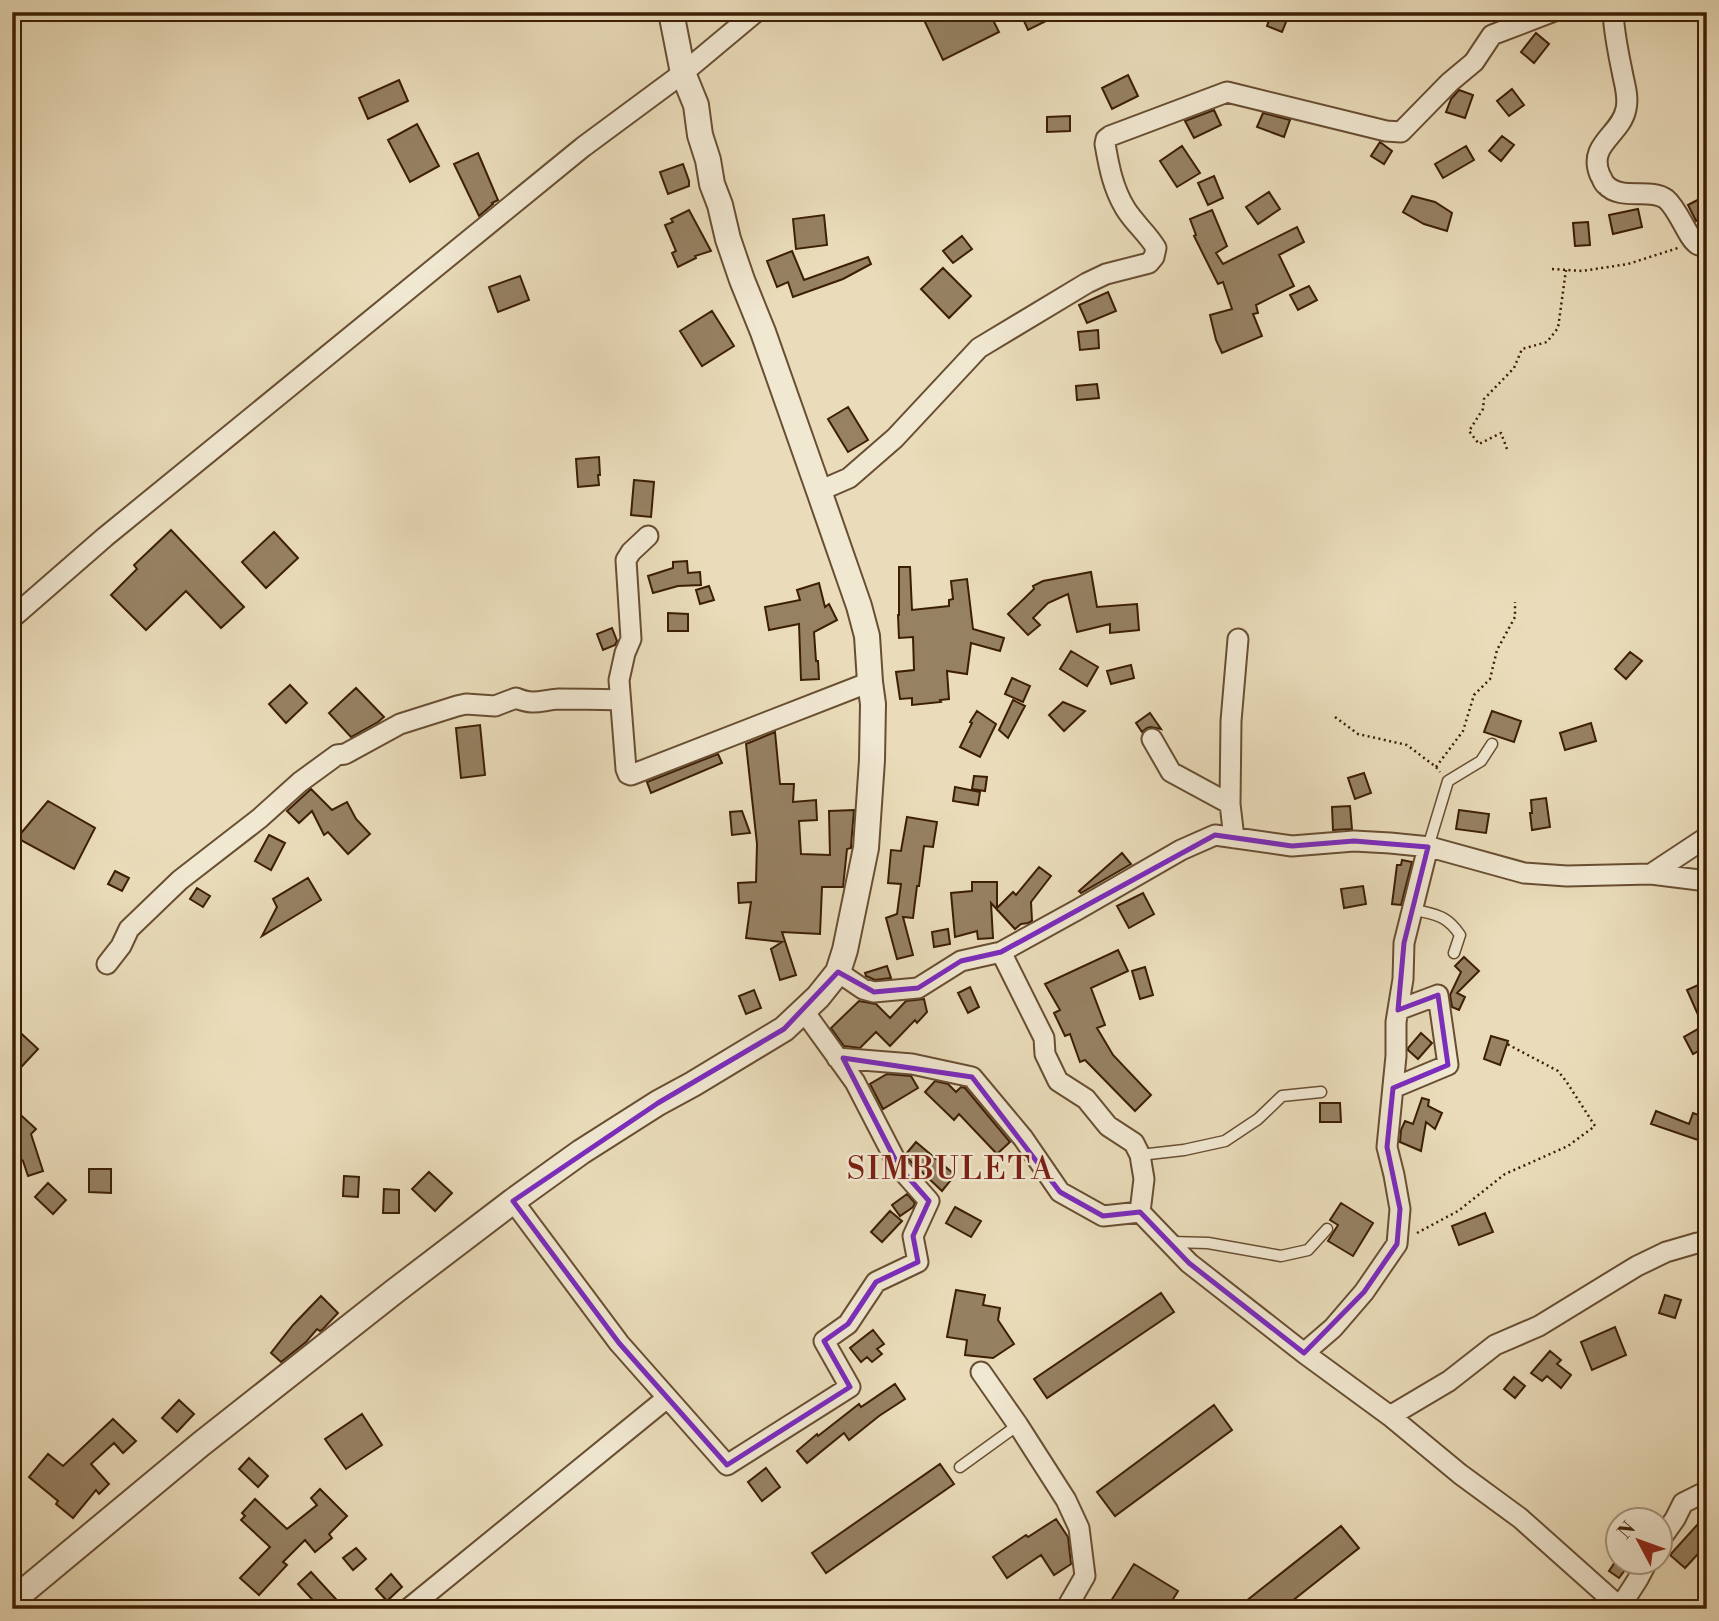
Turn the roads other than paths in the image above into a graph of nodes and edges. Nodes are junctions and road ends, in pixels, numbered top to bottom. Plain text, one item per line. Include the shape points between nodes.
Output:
1 (671, 12) edge
2 (756, 12) edge
3 (1552, 12) edge
4 (1613, 12) edge
5 (683, 73) junction
6 (1701, 245) edge
7 (819, 491) junction
8 (648, 536) dead end
9 (12, 618) edge
10 (1238, 639) dead end
11 (870, 682) junction
12 (620, 700) junction
13 (1152, 739) dead end
14 (1492, 744) dead end
15 (1230, 804) junction
16 (1707, 837) edge
17 (1234, 838) junction
18 (1428, 847) junction
19 (1651, 874) junction
20 (1707, 881) edge
21 (1412, 909) junction
22 (1001, 952) junction
23 (1454, 953) dead end
24 (107, 964) dead end
25 (838, 972) junction
26 (803, 1010) junction
27 (1398, 1010) junction
28 (837, 1058) junction
29 (1393, 1088) junction
30 (1321, 1093) dead end
31 (1140, 1155) junction
32 (513, 1201) junction
33 (1140, 1212) junction
34 (1326, 1229) dead end
35 (1167, 1241) junction
36 (1707, 1243) edge
37 (1304, 1353) junction
38 (981, 1372) dead end
39 (667, 1398) junction
40 (1390, 1416) junction
41 (1018, 1425) junction
42 (960, 1467) dead end
43 (1707, 1491) edge
44 (1674, 1520) edge
45 (1640, 1576) edge
46 (12, 1601) edge
47 (1073, 1607) edge
48 (1621, 1608) edge
49 (408, 1609) edge

1 - 5 street
2 - 5 street
3 - 7 street via 1492,35 1474,62 1401,132 1227,92 1110,136 1105,144 1112,181 1125,207 1153,242 1154,257 1097,278 979,348 895,438 849,478
4 - 6 street via 1627,107 1597,155 1597,167 1605,184 1616,191 1660,195
5 - 7 street via 696,105 731,249
5 - 9 street via 583,147 104,537
7 - 11 street via 859,606 867,636
8 - 12 street via 626,560 631,639 620,671
10 - 15 street
11 - 12 street via 631,775 626,769
11 - 25 street via 872,760 866,848
12 - 24 street via 555,699 535,704 516,698 495,706 457,706 400,723 337,755 180,880 129,929
13 - 15 street via 1171,772
14 - 18 lane via 1481,761 1448,781
15 - 17 street
16 - 19 street
17 - 18 street via 1292,846 1354,841
17 - 22 street via 1215,835 1181,850
18 - 19 street via 1524,873
18 - 21 street
19 - 20 street
21 - 23 lane via 1452,924 1460,935
21 - 27 street
22 - 25 street via 961,961 918,988 874,992
22 - 31 street via 1044,1038 1045,1054 1058,1080 1086,1098 1108,1126 1134,1143
25 - 26 street
26 - 28 street
26 - 32 street via 784,1029 658,1102
27 - 29 street
27 - 29 street via 1438,995 1448,1065
28 - 33 street via 912,1065 972,1077 1060,1192 1103,1216
28 - 39 street via 855,1082 899,1167 929,1201 913,1236 918,1262 876,1282 848,1324 824,1341 850,1387 727,1465
29 - 37 street via 1387,1147 1400,1209 1397,1244 1364,1292
30 - 31 lane via 1282,1096 1225,1141
31 - 33 street via 1144,1179
32 - 39 street via 619,1343
32 - 46 street via 201,1444
33 - 35 street
34 - 35 lane via 1308,1250 1281,1256
35 - 37 street
36 - 40 street via 1666,1252 1637,1266 1539,1326 1495,1345 1449,1381
37 - 40 street
38 - 41 street
39 - 49 street
40 - 48 street via 1520,1518
41 - 42 lane
41 - 47 street via 1079,1528 1084,1576
43 - 44 street via 1683,1503
45 - 48 street

